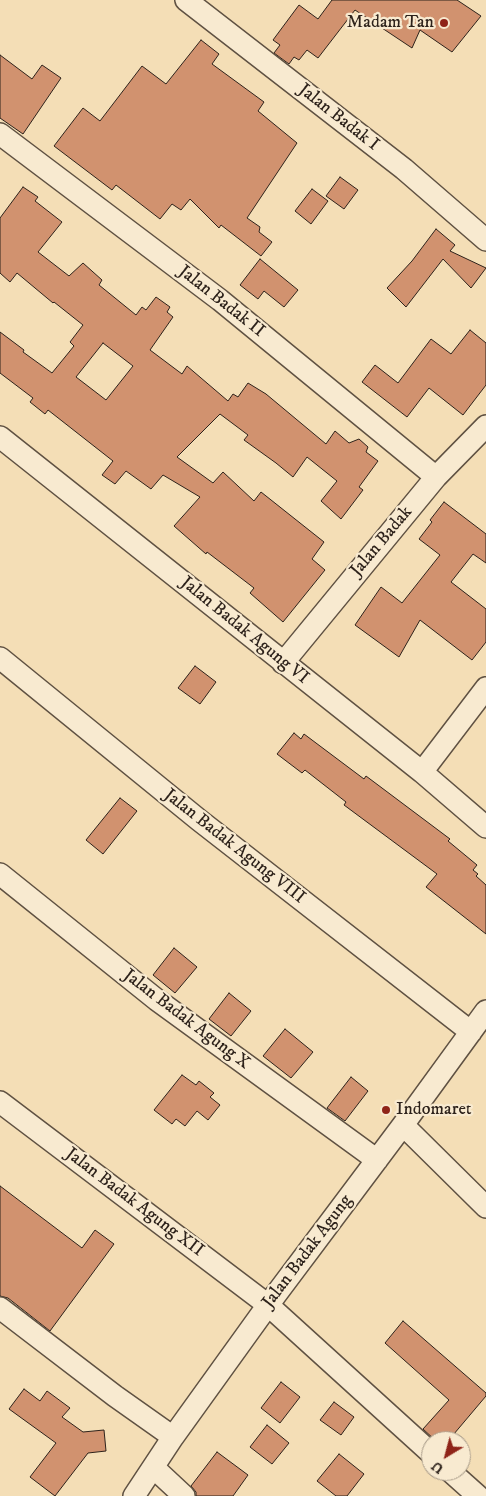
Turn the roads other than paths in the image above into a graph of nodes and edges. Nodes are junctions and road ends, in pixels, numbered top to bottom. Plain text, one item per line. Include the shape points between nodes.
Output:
1 (186, 0) edge
2 (3, 142) edge
3 (486, 240) edge
4 (486, 428) edge
5 (0, 437) edge
6 (436, 477) junction
7 (0, 658) edge
8 (283, 662) junction
9 (486, 688) edge
10 (422, 772) junction
11 (486, 827) edge
12 (0, 874) edge
13 (486, 1011) edge
14 (471, 1032) junction
15 (0, 1102) edge
16 (403, 1126) junction
17 (376, 1160) junction
18 (486, 1207) edge
19 (268, 1305) junction
20 (0, 1308) edge
21 (173, 1437) junction
22 (421, 1445) edge
23 (154, 1468) junction
24 (461, 1481) edge
25 (134, 1496) edge
26 (184, 1496) edge
27 (478, 1496) edge

1 - 3 street, Jalan Badak I via 404,169
2 - 6 street, Jalan Badak II via 220,300
4 - 6 street, Jalan Badak
5 - 8 street, Jalan Badak Agung VI
6 - 8 street, Jalan Badak
7 - 14 street, Jalan Badak Agung VIII via 191,814
8 - 10 street, Jalan Badak Agung VI
9 - 10 street
10 - 11 street, Jalan Badak Agung VI
12 - 17 street, Jalan Badak Agung X via 157,1000
13 - 14 street, Jalan Badak Agung
14 - 16 street, Jalan Badak Agung
15 - 19 street, Jalan Badak Agung XII
16 - 17 street, Jalan Badak Agung
16 - 18 street
17 - 19 street, Jalan Badak Agung
19 - 21 street, Jalan Badak Agung
19 - 22 street, Jalan Badak Agung XII
20 - 21 street
21 - 23 street, Jalan Badak Agung
23 - 25 street, Jalan Badak Agung
23 - 26 street
24 - 27 street

